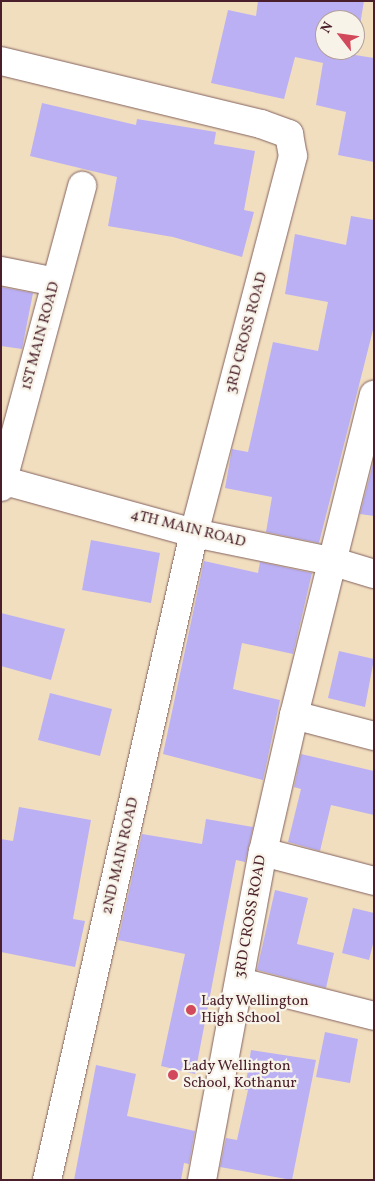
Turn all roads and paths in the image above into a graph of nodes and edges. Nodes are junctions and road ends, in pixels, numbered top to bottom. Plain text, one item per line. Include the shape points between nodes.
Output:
1 (1, 62) edge
2 (82, 186) dead end
3 (1, 271) edge
4 (56, 282) junction
5 (374, 395) edge
6 (369, 432) edge
7 (2, 482) edge
8 (194, 533) junction
9 (331, 561) junction
10 (374, 574) edge
11 (294, 715) junction
12 (374, 736) edge
13 (263, 852) junction
14 (374, 880) edge
15 (240, 982) junction
16 (374, 1016) edge
17 (47, 1180) edge
18 (202, 1180) edge

1 - 8 street, 3RD CROSS ROAD via 261,124 289,134 293,156
2 - 4 street, 1ST MAIN ROAD
3 - 4 street
4 - 7 street, 1ST MAIN ROAD
5 - 6 street, 3RD CROSS ROAD
6 - 9 street, 3RD CROSS ROAD
7 - 8 street, 4TH MAIN ROAD
8 - 9 street, 4TH MAIN ROAD
8 - 17 street, 2ND MAIN ROAD
9 - 10 street, 4TH MAIN ROAD
9 - 11 street, 3RD CROSS ROAD
11 - 12 street
11 - 13 street, 3RD CROSS ROAD
13 - 14 street
13 - 15 street, 3RD CROSS ROAD
15 - 16 street
15 - 18 street, 3RD CROSS ROAD

